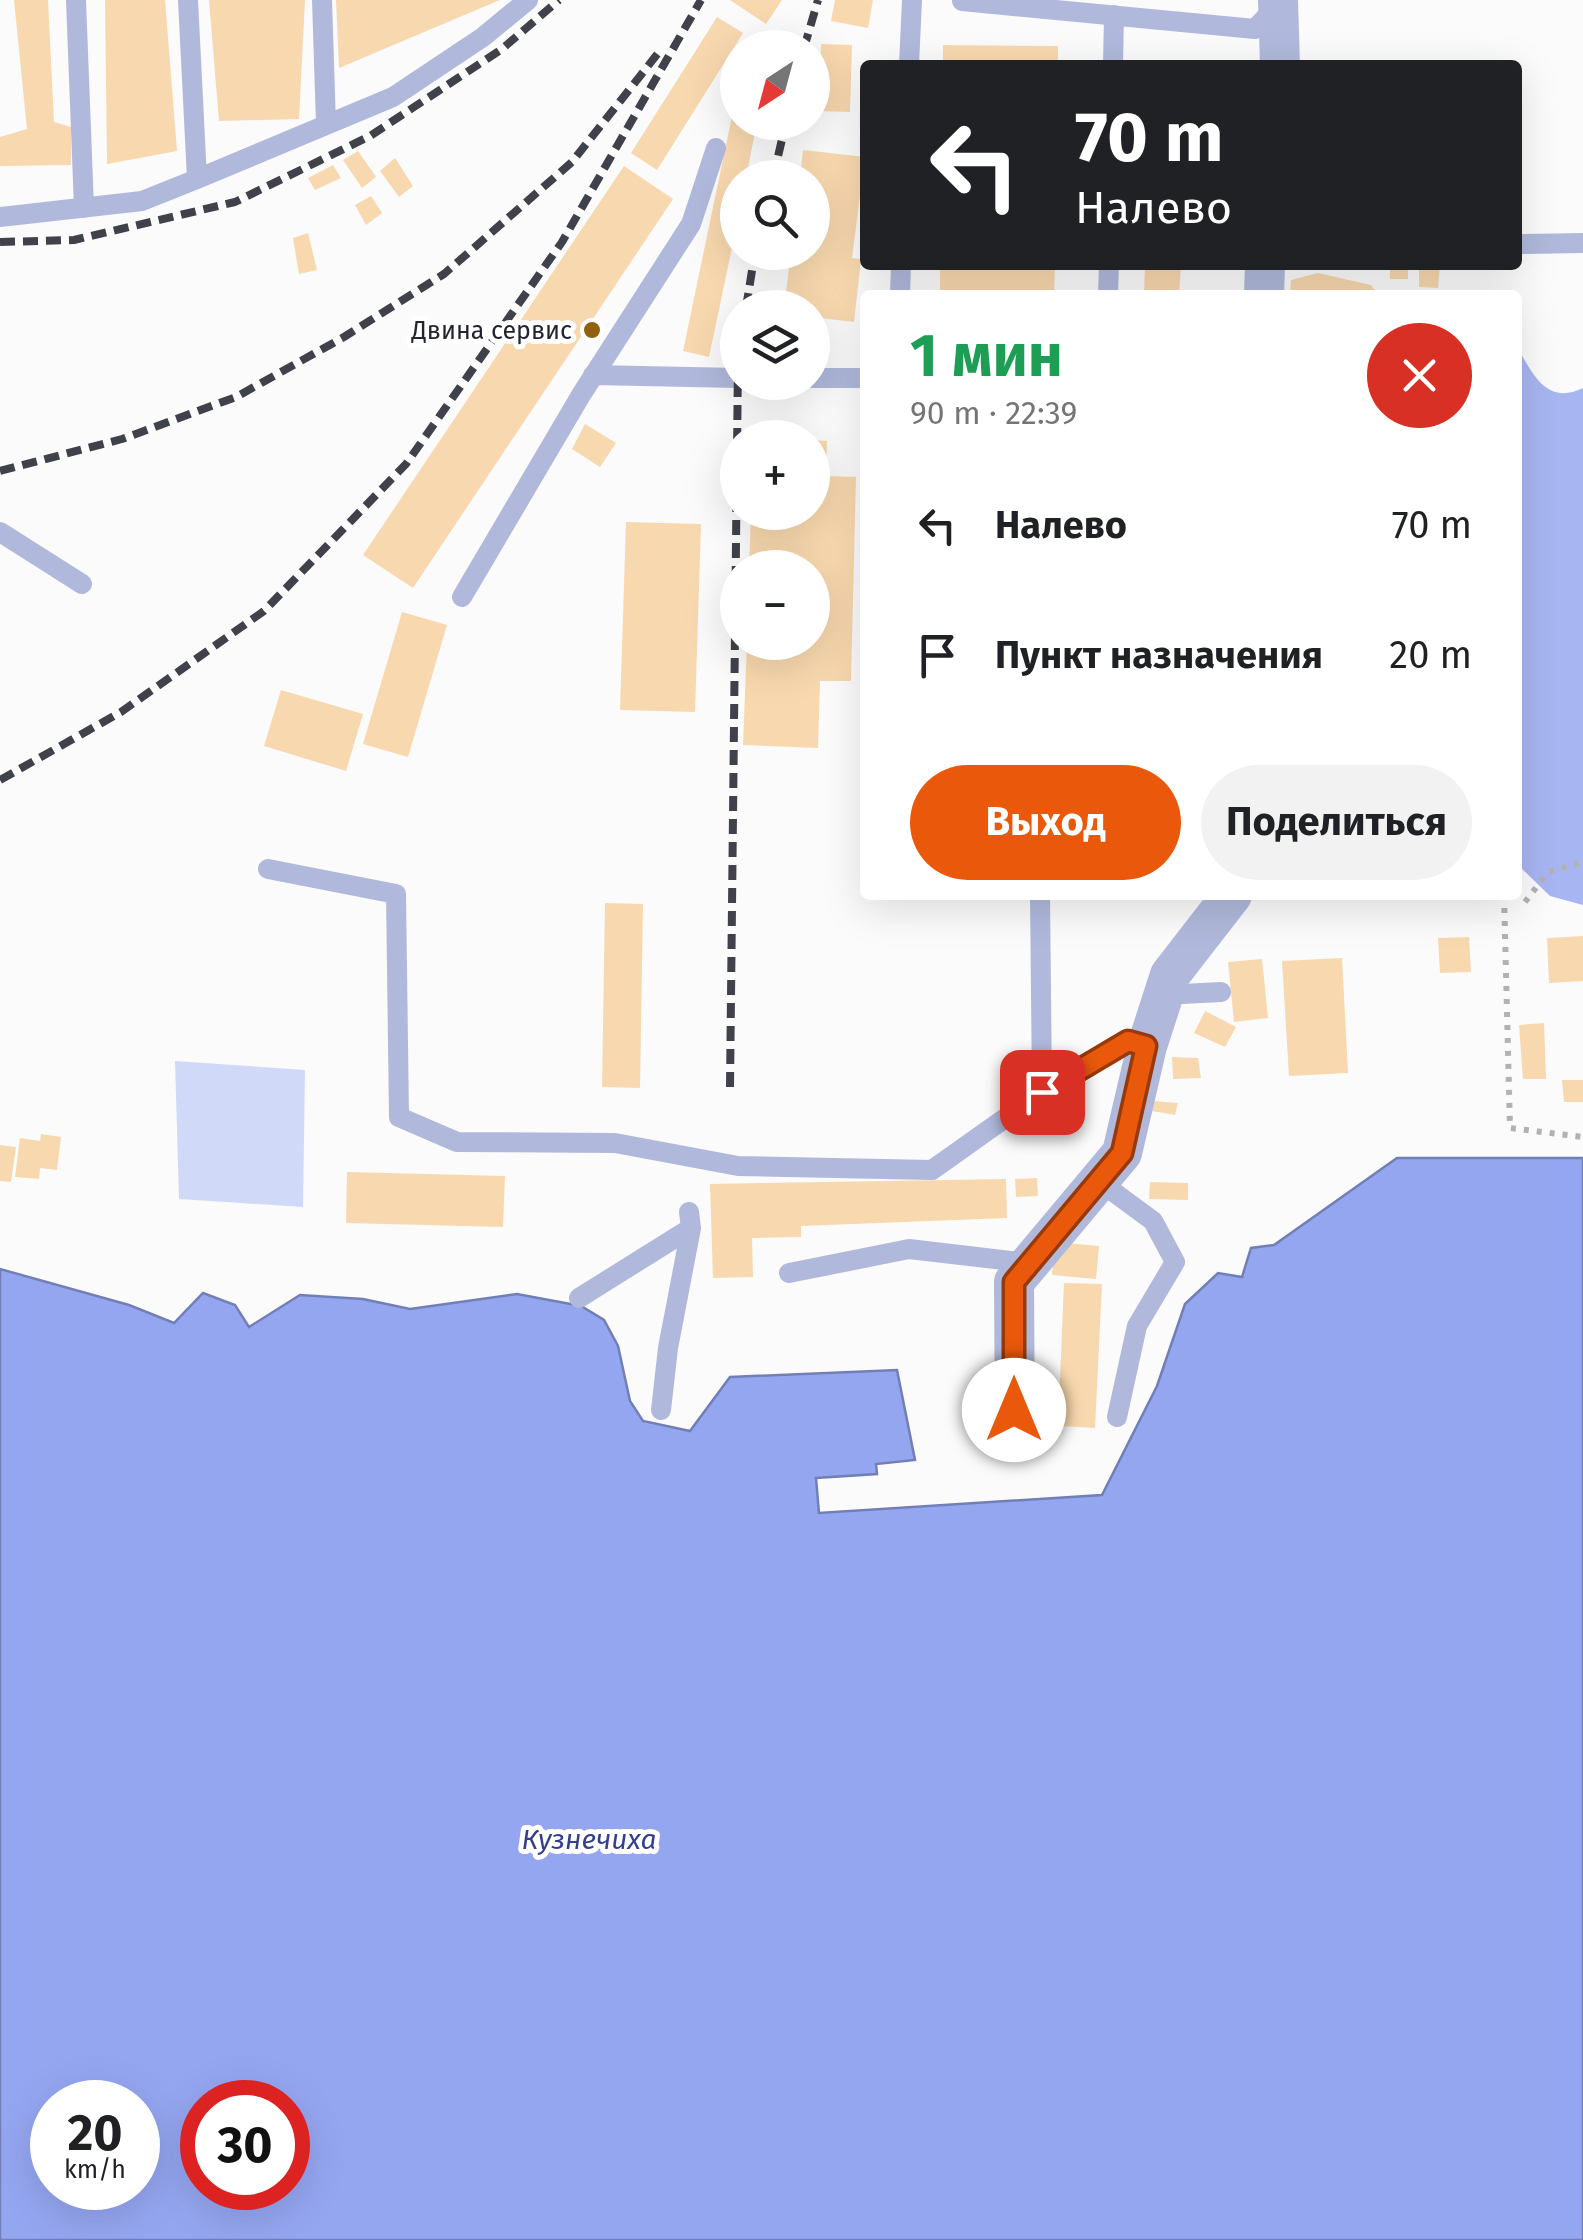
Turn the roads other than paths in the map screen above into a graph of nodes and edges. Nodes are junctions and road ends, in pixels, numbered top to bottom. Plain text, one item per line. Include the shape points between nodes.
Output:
1 (76, 0) edge
2 (188, 0) edge
3 (322, 0) edge
4 (528, 0) edge
5 (912, 0) edge
6 (962, 1) edge
7 (1278, 2) edge
8 (1114, 15) junction
9 (909, 60) edge
10 (1113, 60) edge
11 (1280, 60) edge
12 (326, 125) junction
13 (716, 148) dead end
14 (197, 178) junction
15 (84, 208) junction
16 (0, 218) edge
17 (1583, 242) edge
18 (1522, 244) edge
19 (593, 376) junction
20 (720, 378) edge
21 (830, 378) edge
22 (860, 378) edge
23 (0, 532) edge
24 (82, 584) dead end
25 (462, 597) dead end
26 (268, 868) dead end
27 (1040, 900) edge
28 (1228, 900) edge
29 (1222, 992) dead end
30 (1163, 995) junction
31 (1146, 1046) junction
32 (1042, 1092) junction
33 (1100, 1182) junction
34 (1029, 1263) junction
35 (788, 1273) dead end
36 (578, 1298) dead end
37 (662, 1410) dead end
38 (1118, 1416) dead end
39 (1015, 1442) dead end

1 - 15 lane
2 - 14 lane
3 - 12 lane
4 - 12 lane via 393,98
5 - 9 lane
6 - 8 lane
7 - 8 lane via 1255,29
7 - 11 street
8 - 10 lane
12 - 14 lane
13 - 19 lane via 691,224
14 - 15 lane via 142,201
15 - 16 lane
17 - 18 lane
19 - 20 lane
19 - 25 lane
21 - 22 lane
23 - 24 lane
26 - 32 lane via 396,894 399,1117 456,1142 615,1143 738,1166 932,1170
27 - 32 lane
28 - 30 street via 1170,975
29 - 30 lane
30 - 31 street
31 - 32 lane via 1128,1041
31 - 33 street via 1122,1153
33 - 34 street
33 - 38 lane via 1153,1221 1175,1262 1137,1326
34 - 35 lane via 909,1249
34 - 39 street via 1014,1282
36 - 37 lane via 690,1220

